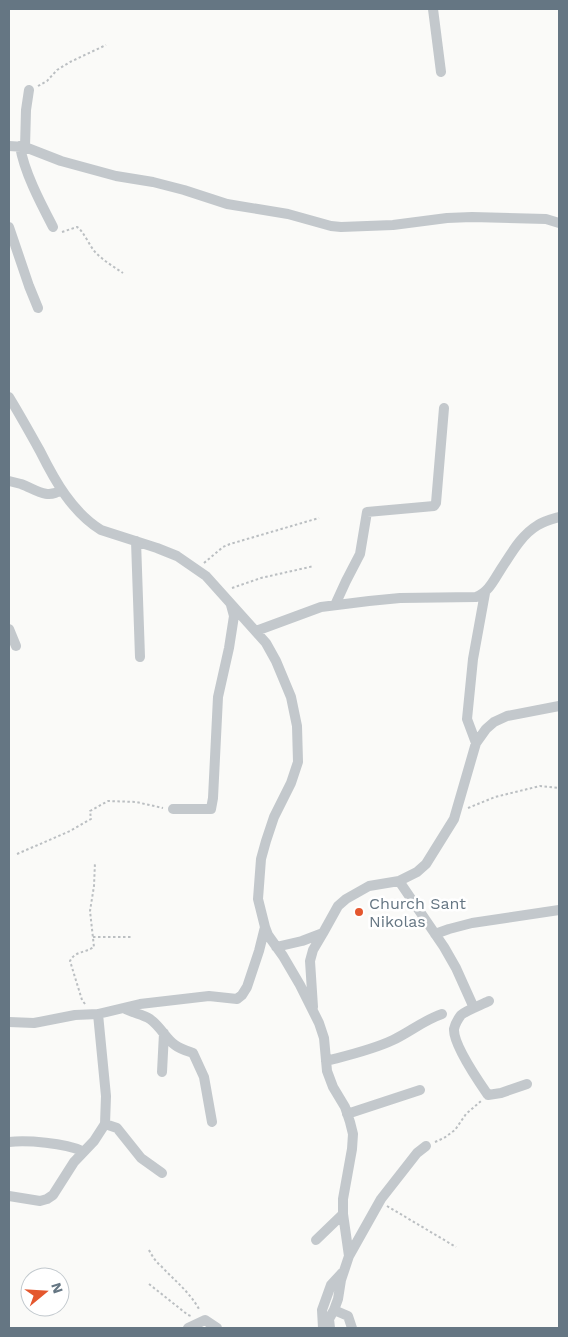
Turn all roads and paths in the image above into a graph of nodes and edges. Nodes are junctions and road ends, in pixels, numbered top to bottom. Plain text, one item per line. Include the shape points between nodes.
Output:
1 (434, 9) edge
2 (106, 45) dead end
3 (441, 72) dead end
4 (29, 90) joint
5 (9, 146) edge
6 (23, 146) junction
7 (559, 223) edge
8 (9, 227) edge
9 (53, 227) joint
10 (123, 273) dead end
11 (38, 308) dead end
12 (9, 397) edge
13 (444, 408) dead end
14 (9, 480) edge
15 (61, 490) junction
16 (559, 517) edge
17 (319, 518) dead end
18 (136, 541) junction
19 (314, 566) dead end
20 (196, 569) junction
21 (221, 592) junction
22 (485, 593) junction
23 (231, 604) junction
24 (335, 605) junction
25 (9, 629) edge
26 (256, 631) junction
27 (16, 646) dead end
28 (140, 657) dead end
29 (559, 706) edge
30 (476, 743) junction
31 (559, 788) edge
32 (173, 809) joint
33 (456, 813) junction
34 (17, 854) dead end
35 (94, 862) dead end
36 (400, 881) junction
37 (559, 910) edge
38 (265, 927) junction
39 (323, 934) junction
40 (435, 934) junction
41 (131, 937) dead end
42 (93, 938) junction
43 (276, 947) junction
44 (489, 1001) dead end
45 (124, 1008) junction
46 (474, 1008) junction
47 (313, 1010) junction
48 (94, 1014) junction
49 (442, 1014) dead end
50 (9, 1022) edge
51 (164, 1032) junction
52 (326, 1061) junction
53 (162, 1072) dead end
54 (527, 1084) dead end
55 (420, 1090) dead end
56 (488, 1095) junction
57 (347, 1114) junction
58 (212, 1122) dead end
59 (105, 1124) junction
60 (9, 1142) edge
61 (426, 1146) joint
62 (82, 1154) junction
63 (162, 1172) dead end
64 (9, 1196) edge
65 (379, 1202) junction
66 (343, 1214) junction
67 (316, 1240) dead end
68 (456, 1246) dead end
69 (148, 1250) dead end
70 (349, 1256) junction
71 (343, 1271) junction
72 (150, 1284) dead end
73 (334, 1310) junction
74 (205, 1320) junction
75 (188, 1328) edge
76 (217, 1328) edge
77 (323, 1328) edge
78 (330, 1328) edge
79 (352, 1328) edge

1 - 3 street
2 - 4 path via 70,62 47,82
4 - 6 street
5 - 6 street
6 - 7 street via 98,171 331,226 393,225 472,217 546,218
6 - 9 street via 22,157 27,172
8 - 11 street
9 - 10 path via 59,233 81,228 97,254
12 - 15 street
13 - 24 street via 436,503 422,508 367,512 360,554
14 - 15 street via 43,494
15 - 18 street via 95,526
16 - 22 street via 537,525 521,540
17 - 20 path via 230,544
18 - 20 street via 177,556
18 - 28 street
19 - 21 path via 261,578
20 - 21 street
21 - 23 street
22 - 24 street via 476,597 400,598
22 - 30 street via 473,659 467,719
23 - 26 street
23 - 32 street via 234,616 218,697 211,809
24 - 26 street via 320,607
25 - 27 street
26 - 38 street via 272,652 285,680 294,711 298,748 295,772 274,817 261,859 258,899
29 - 30 street via 507,716 494,722
30 - 33 street
31 - 33 path via 540,786 495,797
32 - 34 path via 108,801 90,811 92,819
33 - 36 street via 426,864
35 - 42 path via 90,910
36 - 39 street via 369,886 346,899 338,906
36 - 40 street
37 - 40 street via 472,923
38 - 43 street
38 - 45 street via 247,987 237,999 209,996
39 - 43 street
39 - 47 street via 310,961
40 - 46 street via 456,968
41 - 42 path
42 - 48 path via 94,946 72,956 70,961 82,1000
43 - 47 street
44 - 46 street
45 - 48 street
45 - 51 street via 149,1019
46 - 56 street via 462,1015 454,1030 457,1042
47 - 52 street via 324,1038
48 - 50 street via 34,1023
48 - 59 street via 106,1096
49 - 52 street via 378,1047
51 - 53 street
51 - 58 street via 176,1046 193,1053 204,1077
52 - 57 street via 333,1087
54 - 56 street
55 - 57 street
56 - 61 path via 466,1114 451,1134
57 - 66 street via 353,1134
59 - 62 street
59 - 63 street via 117,1128 141,1158
60 - 62 street via 63,1145 74,1147
61 - 65 street
62 - 64 street via 47,1200
65 - 68 path
65 - 70 street
66 - 67 street
66 - 70 street
69 - 74 path via 194,1299
70 - 71 street
71 - 73 street
71 - 77 street via 331,1285 322,1310
72 - 74 path via 188,1315
73 - 78 street via 329,1319
73 - 79 street via 348,1316
74 - 75 street
74 - 76 street

